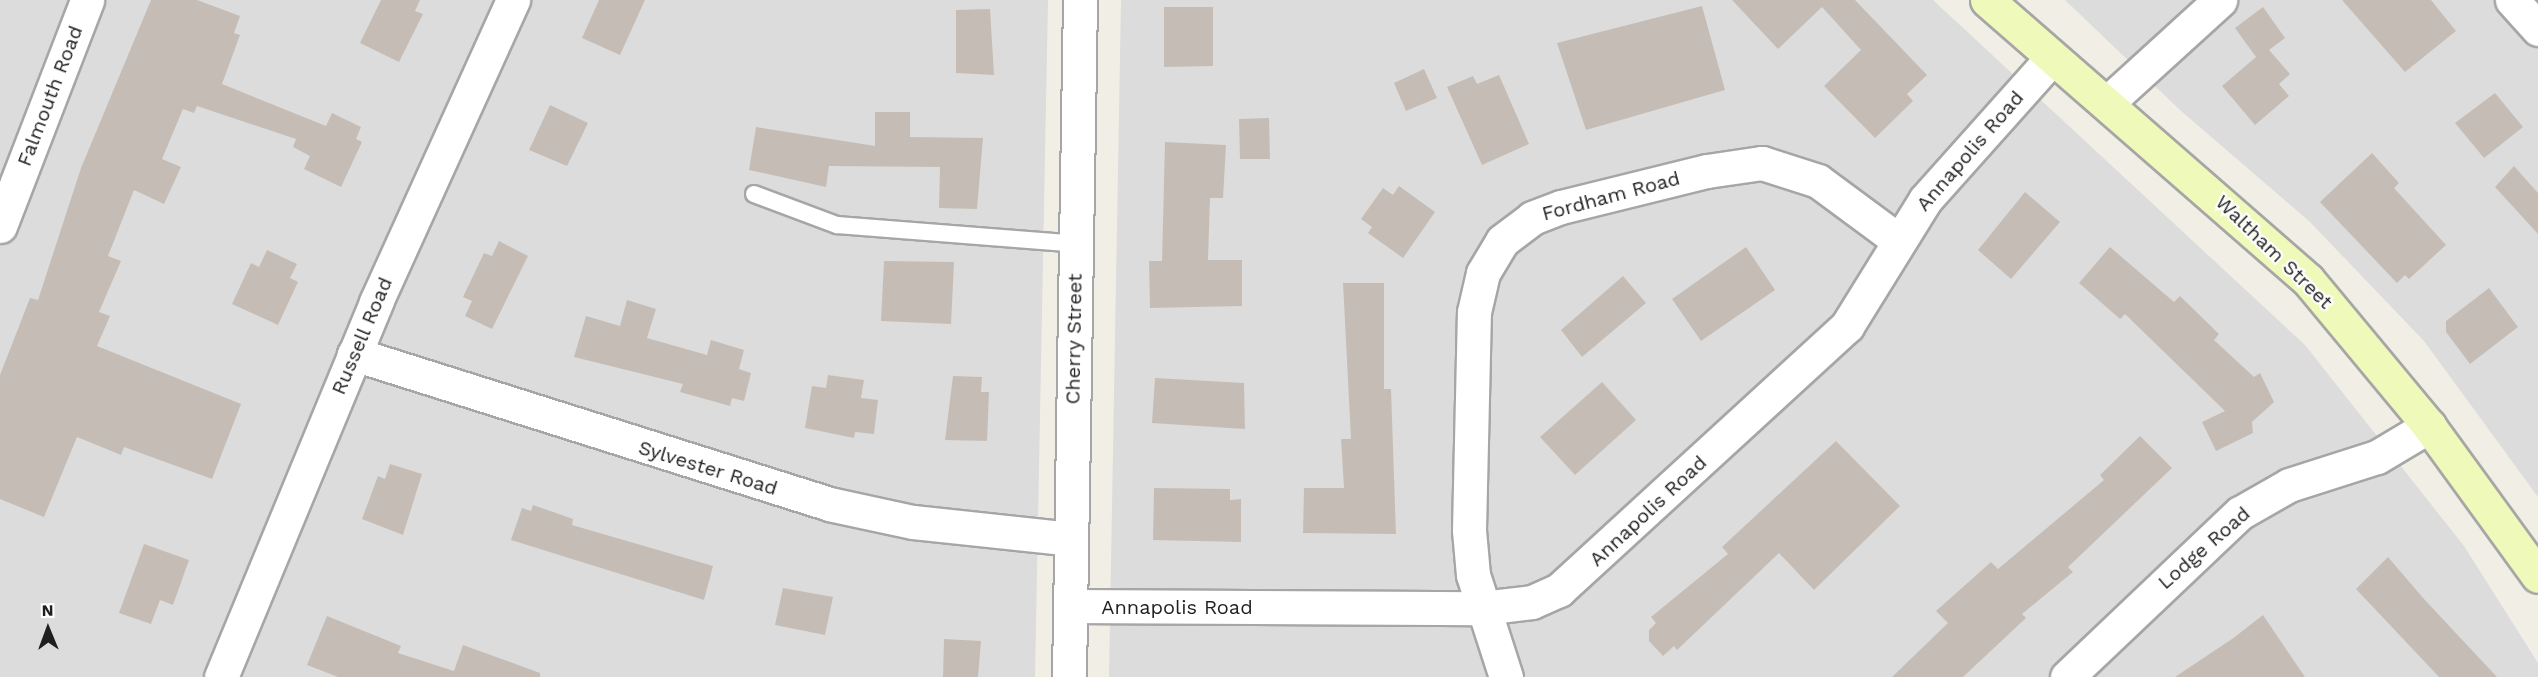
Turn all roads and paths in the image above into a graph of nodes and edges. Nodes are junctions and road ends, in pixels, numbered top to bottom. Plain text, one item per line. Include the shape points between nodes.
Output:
1 (87, 0) edge
2 (513, 0) edge
3 (1080, 0) edge
4 (1987, 0) edge
5 (2220, 0) edge
6 (2512, 0) edge
7 (2538, 29) edge
8 (2052, 58) junction
9 (2107, 103) junction
10 (754, 194) dead end
11 (0, 226) edge
12 (1899, 241) junction
13 (1076, 244) junction
14 (354, 354) junction
15 (2429, 426) junction
16 (1071, 539) junction
17 (2538, 576) edge
18 (1070, 606) junction
19 (1482, 608) junction
20 (221, 677) edge
21 (1069, 677) edge
22 (1506, 677) edge
23 (2067, 677) edge

1 - 11 street, Falmouth Road
2 - 14 street, Russell Road
3 - 13 street, Cherry Street
4 - 8 main road, Waltham Street
5 - 9 street
6 - 7 street
8 - 9 main road, Waltham Street
8 - 12 street, Annapolis Road via 1937,183
9 - 15 main road, Waltham Street via 2289,261
10 - 13 lane via 837,225
12 - 19 street, Annapolis Road via 1847,327 1572,581 1532,602
12 - 19 street, Fordham Road via 1818,181 1762,163 1707,171 1561,207 1511,232 1483,273 1474,312 1469,545
13 - 16 street, Cherry Street
14 - 16 street, Sylvester Road via 838,506 924,524
14 - 20 street, Russell Road
15 - 17 main road, Waltham Street
15 - 23 street, Lodge Road via 2377,458 2289,485 2248,507 2210,537
16 - 18 street, Cherry Street
18 - 19 street, Annapolis Road
18 - 21 street, Cherry Street
19 - 22 street, Fordham Road

